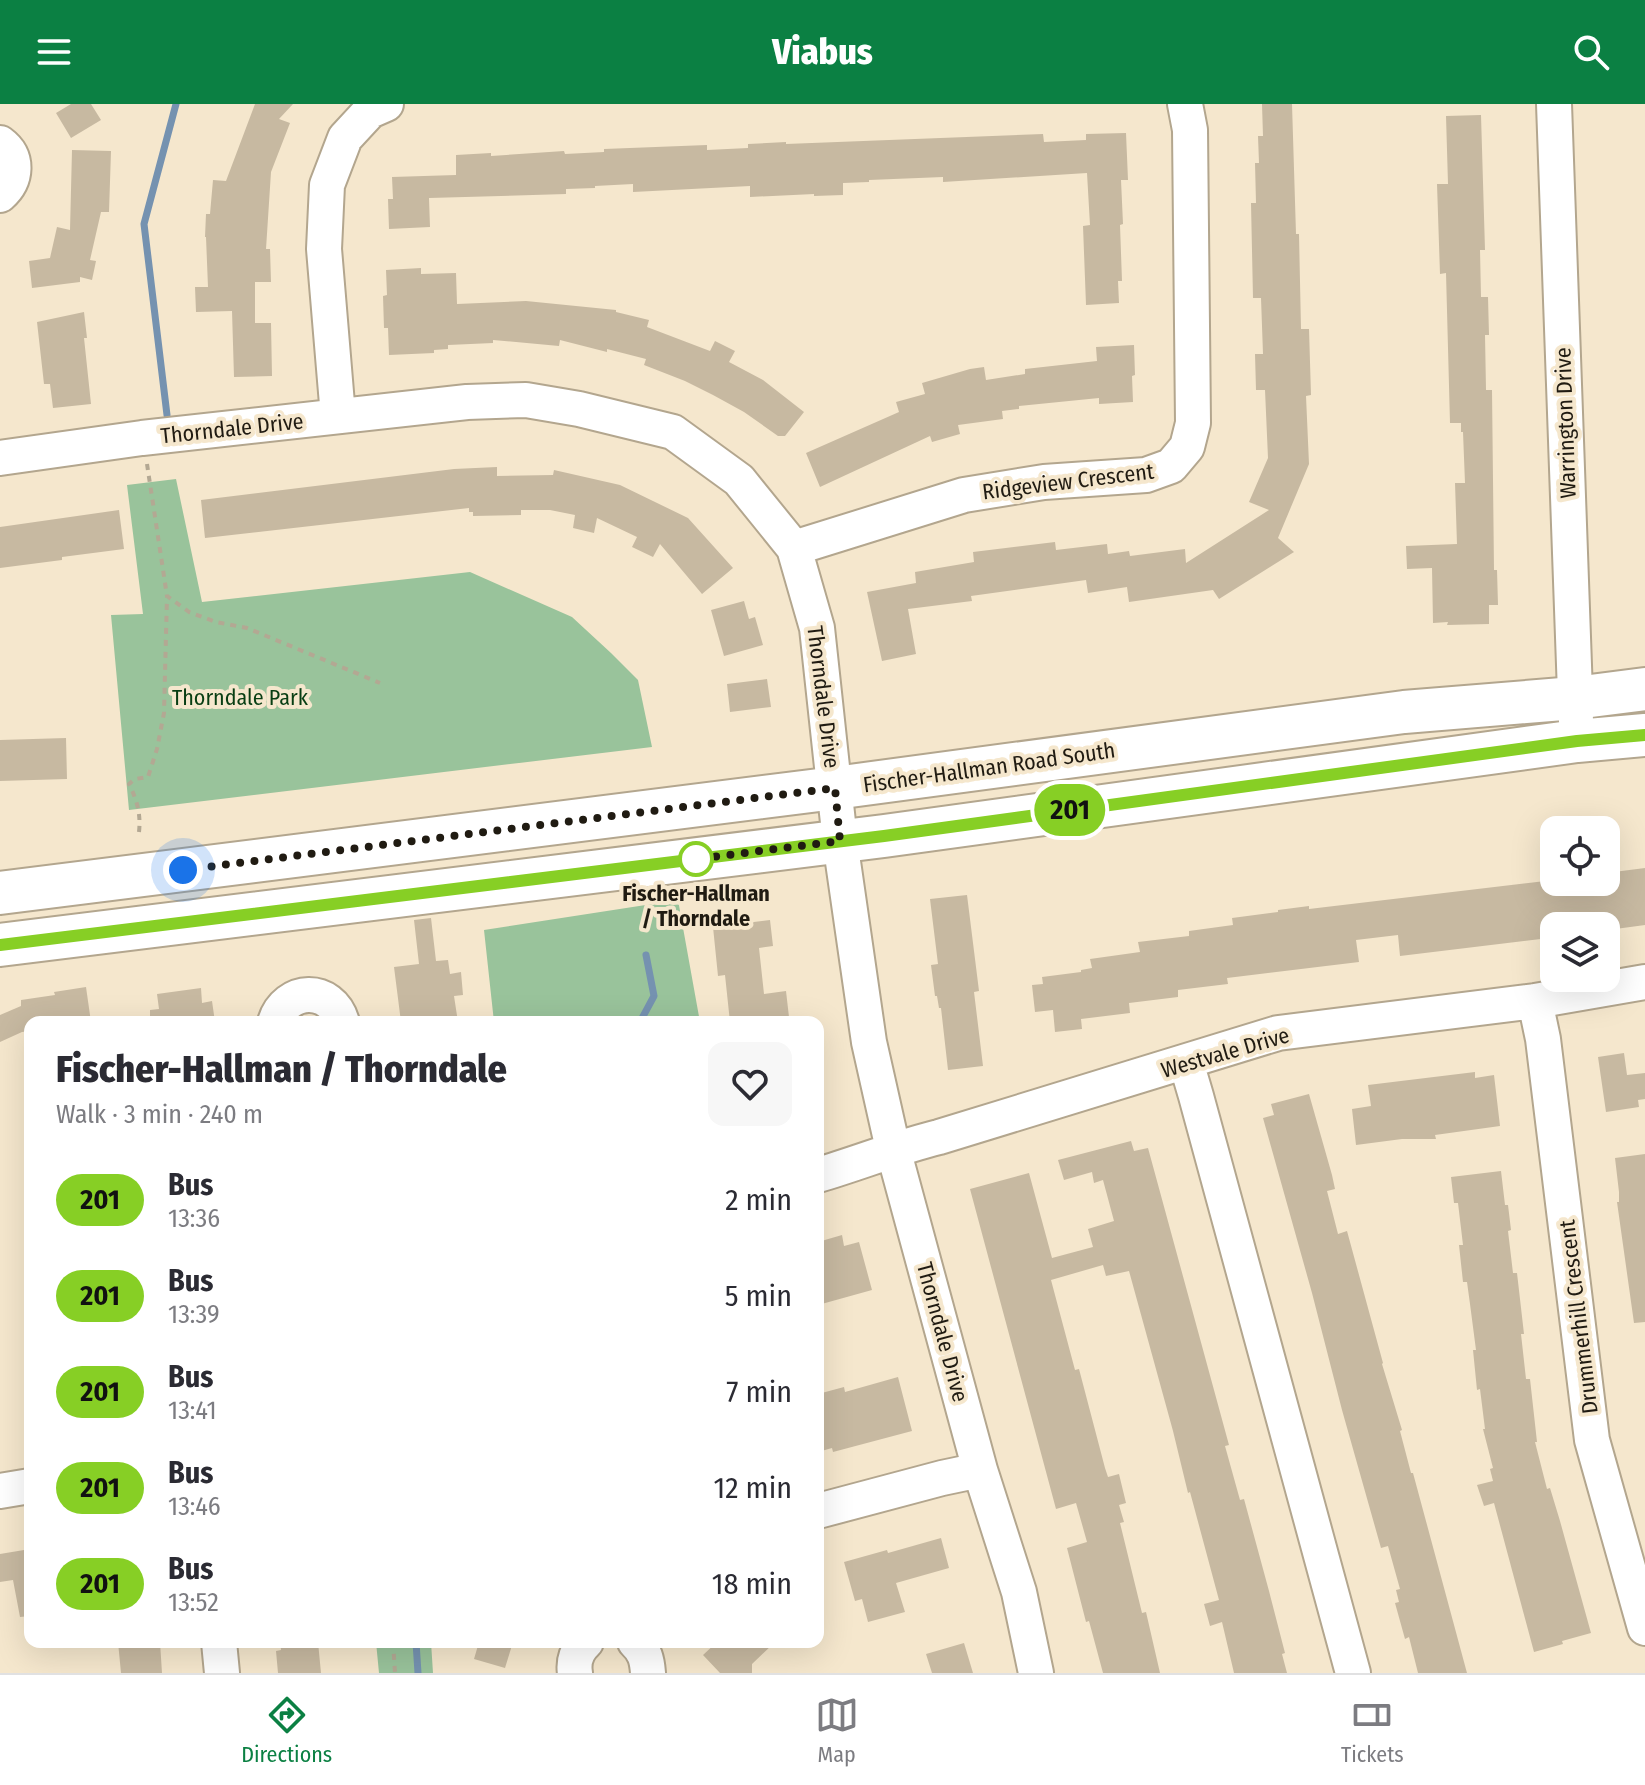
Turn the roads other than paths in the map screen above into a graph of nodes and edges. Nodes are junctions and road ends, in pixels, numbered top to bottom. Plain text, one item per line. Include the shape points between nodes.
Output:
1 (386, 104) edge
2 (1185, 104) edge
3 (1554, 104) edge
4 (0, 143) edge
5 (0, 195) edge
6 (338, 416) junction
7 (0, 458) edge
8 (794, 548) junction
9 (1645, 689) edge
10 (1575, 698) junction
11 (1645, 735) edge
12 (1577, 741) junction
13 (835, 788) junction
14 (840, 841) junction
15 (0, 893) edge
16 (0, 945) edge
17 (1645, 982) edge
18 (1535, 1001) junction
19 (278, 1016) edge
20 (339, 1016) edge
21 (1186, 1062) junction
22 (893, 1149) junction
23 (824, 1173) edge
24 (980, 1470) junction
25 (24, 1487) edge
26 (0, 1491) edge
27 (824, 1509) edge
28 (1645, 1628) edge
29 (220, 1648) edge
30 (582, 1648) edge
31 (640, 1648) edge
32 (222, 1673) edge
33 (575, 1673) edge
34 (648, 1673) edge
35 (1036, 1673) edge
36 (1353, 1673) edge

1 - 6 street via 370,111 345,138 327,185 324,249
2 - 8 street, Ridgeview Crescent via 1190,130 1193,423 1187,447 1171,466 1146,475 1044,482 964,495
3 - 10 street, Warrington Drive
4 - 5 street via 14,167 8,188
6 - 7 street, Thorndale Drive
6 - 8 street, Thorndale Drive via 526,400 673,432 739,480
8 - 13 street, Thorndale Drive via 817,628
9 - 10 main road, Fischer-Hallman Road South
10 - 12 street, Warrington Drive
10 - 13 main road, Fischer-Hallman Road South via 1404,712
11 - 12 main road
12 - 14 main road
13 - 14 street, Thorndale Drive
13 - 15 main road, Fischer-Hallman Road South
14 - 16 main road
14 - 22 street, Thorndale Drive via 869,1042
17 - 18 street, Westvale Drive
18 - 21 street, Westvale Drive via 1278,1033
18 - 28 street, Drummerhill Crescent via 1592,1440
19 - 20 street via 283,1005 309,995 327,1000
21 - 22 street, Westvale Drive
21 - 36 street
22 - 23 street, Westvale Drive
22 - 24 street, Thorndale Drive
24 - 27 street
24 - 35 street, Thorndale Drive via 1019,1592
25 - 26 street
29 - 32 street
30 - 33 street
31 - 34 street

